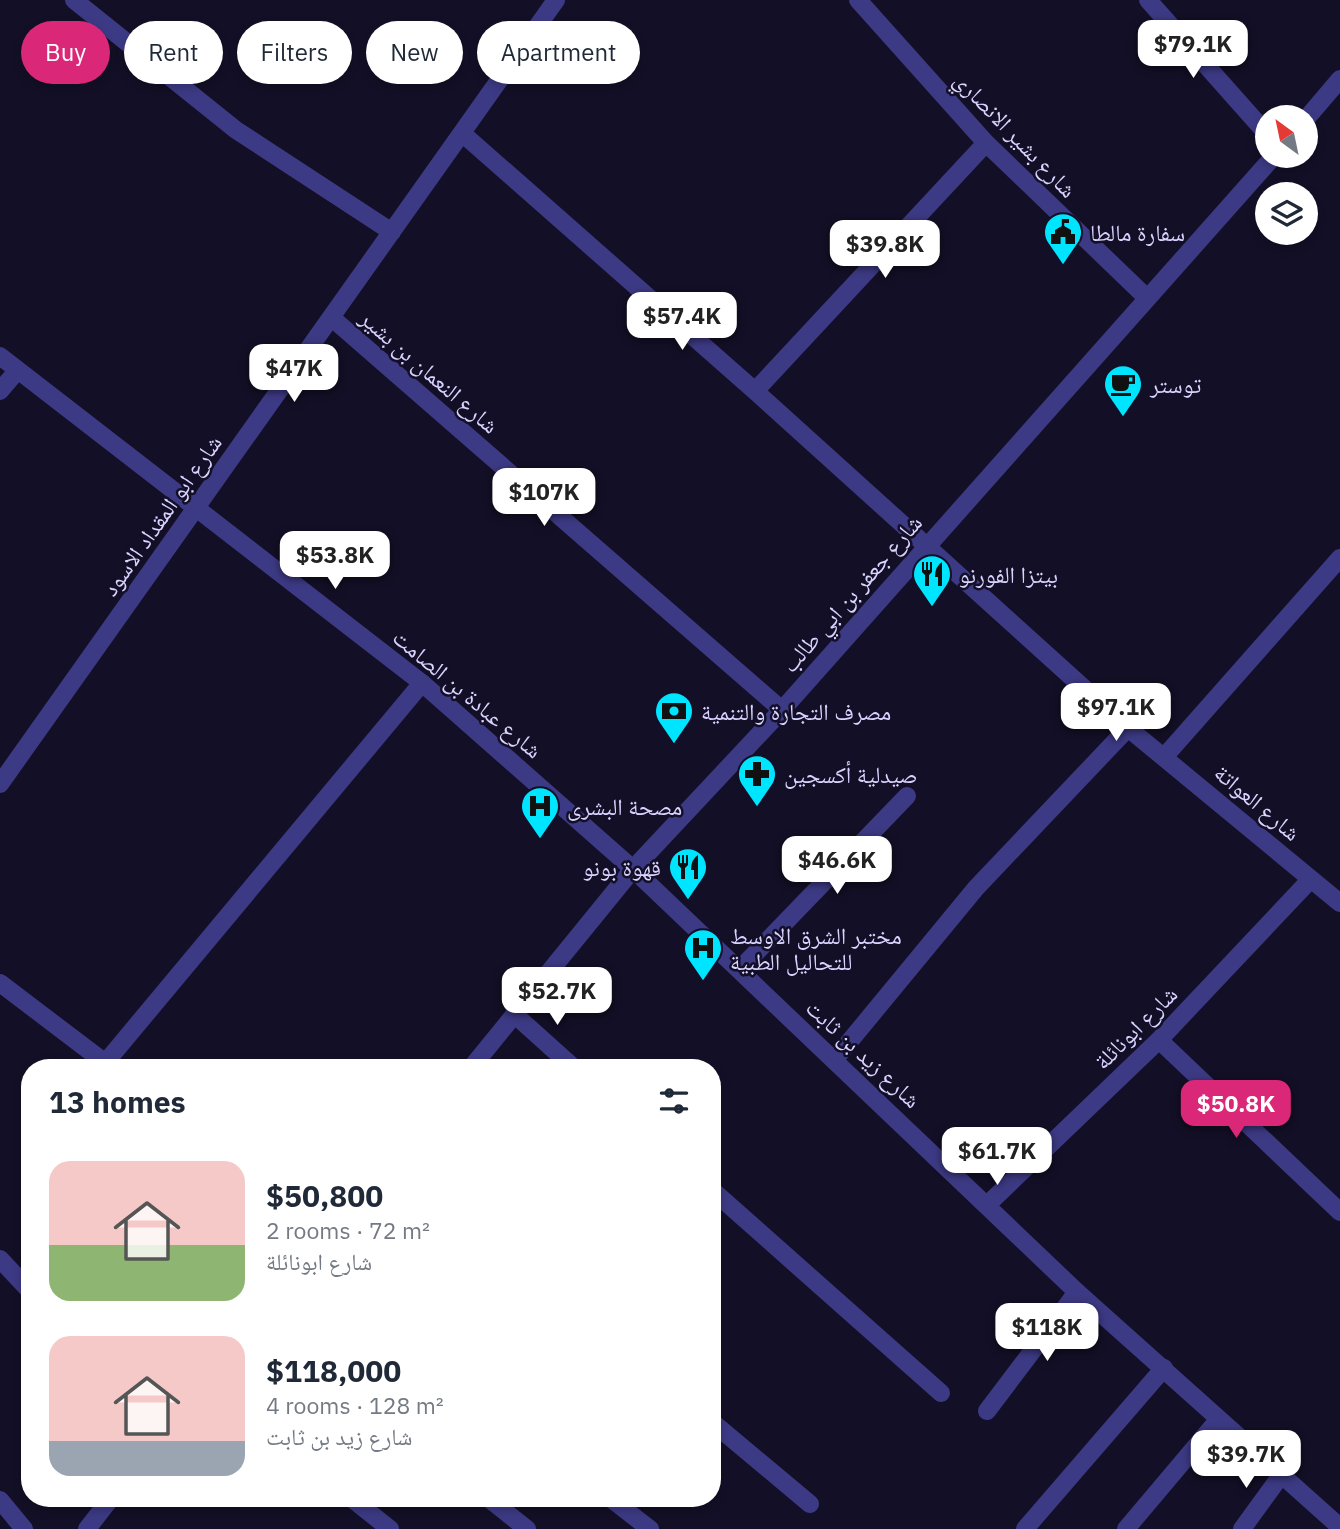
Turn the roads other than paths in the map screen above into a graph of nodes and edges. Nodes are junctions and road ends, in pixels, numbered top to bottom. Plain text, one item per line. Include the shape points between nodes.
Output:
1 (556, 0) edge
2 (858, 0) edge
3 (1148, 0) edge
4 (78, 1) edge
5 (1340, 79) edge
6 (1318, 106) edge
7 (1255, 120) edge
8 (463, 134) junction
9 (986, 143) junction
10 (1263, 168) edge
11 (392, 232) junction
12 (1146, 297) junction
13 (332, 318) junction
14 (0, 356) edge
15 (17, 371) junction
16 (0, 391) edge
17 (755, 391) junction
18 (196, 509) junction
19 (925, 545) junction
20 (1340, 558) edge
21 (422, 682) junction
22 (782, 710) junction
23 (1128, 727) junction
24 (1165, 756) junction
25 (0, 784) edge
26 (907, 796) dead end
27 (634, 869) junction
28 (1311, 879) junction
29 (1340, 902) edge
30 (740, 969) junction
31 (0, 983) edge
32 (514, 1014) junction
33 (1159, 1040) junction
34 (101, 1059) edge
35 (114, 1059) edge
36 (478, 1059) edge
37 (564, 1059) edge
38 (835, 1059) junction
39 (721, 1198) edge
40 (988, 1204) junction
41 (1340, 1212) edge
42 (0, 1259) edge
43 (21, 1281) edge
44 (1077, 1292) junction
45 (1164, 1368) junction
46 (941, 1393) dead end
47 (987, 1410) dead end
48 (1218, 1420) junction
49 (721, 1430) edge
50 (1282, 1474) junction
51 (0, 1500) edge
52 (810, 1504) dead end
53 (104, 1507) edge
54 (362, 1507) edge
55 (499, 1507) edge
56 (622, 1507) edge
57 (1340, 1527) edge
58 (24, 1529) edge
59 (88, 1529) edge
60 (390, 1529) edge
61 (527, 1529) edge
62 (650, 1529) edge
63 (1025, 1529) edge
64 (1126, 1529) edge
65 (1242, 1529) edge

1 - 8 street, شارع ابو المقداد الاسود
2 - 9 street, شارع بشير الانصاري
3 - 7 street
4 - 11 street via 236,130
5 - 6 street
8 - 11 street, شارع ابو المقداد الاسود
8 - 17 street, شارع العواتة
9 - 12 street, شارع بشير الانصاري
9 - 17 street
10 - 12 street, شارع جعفر بن ابي طالب
11 - 13 street, شارع ابو المقداد الاسود
12 - 19 street, شارع جعفر بن ابي طالب
13 - 18 street, شارع ابو المقداد الاسود
13 - 22 street, شارع النعمان بن بشير
14 - 15 street, شارع عبادة بن الصامت
15 - 16 street
15 - 18 street, شارع عبادة بن الصامت
17 - 19 street, شارع العواتة
18 - 21 street, شارع عبادة بن الصامت
18 - 25 street, شارع ابو المقداد الاسود
19 - 22 street, شارع جعفر بن ابي طالب
19 - 23 street, شارع العواتة
20 - 24 street
21 - 27 street, شارع عبادة بن الصامت
21 - 35 street
22 - 27 street, شارع جعفر بن ابي طالب
23 - 24 street, شارع العواتة
23 - 38 street via 976,888
24 - 28 street, شارع العواتة
26 - 30 street
27 - 30 street, شارع زيد بن ثابت
27 - 32 street, شارع جعفر بن ابي طالب
28 - 29 street, شارع العواتة
28 - 33 street, شارع ابونائلة
30 - 38 street, شارع زيد بن ثابت
31 - 34 street
32 - 36 street, شارع جعفر بن ابي طالب
32 - 37 street
33 - 40 street, شارع ابونائلة
33 - 41 street
38 - 40 street, شارع زيد بن ثابت
39 - 46 street
40 - 44 street, شارع زيد بن ثابت
42 - 43 street
44 - 45 street, شارع زيد بن ثابت
44 - 47 street
45 - 48 street, شارع زيد بن ثابت
45 - 63 street
48 - 50 street, شارع زيد بن ثابت
48 - 64 street
49 - 52 street
50 - 57 street, شارع زيد بن ثابت
50 - 65 street
51 - 58 street
53 - 59 street
54 - 60 street
55 - 61 street
56 - 62 street

